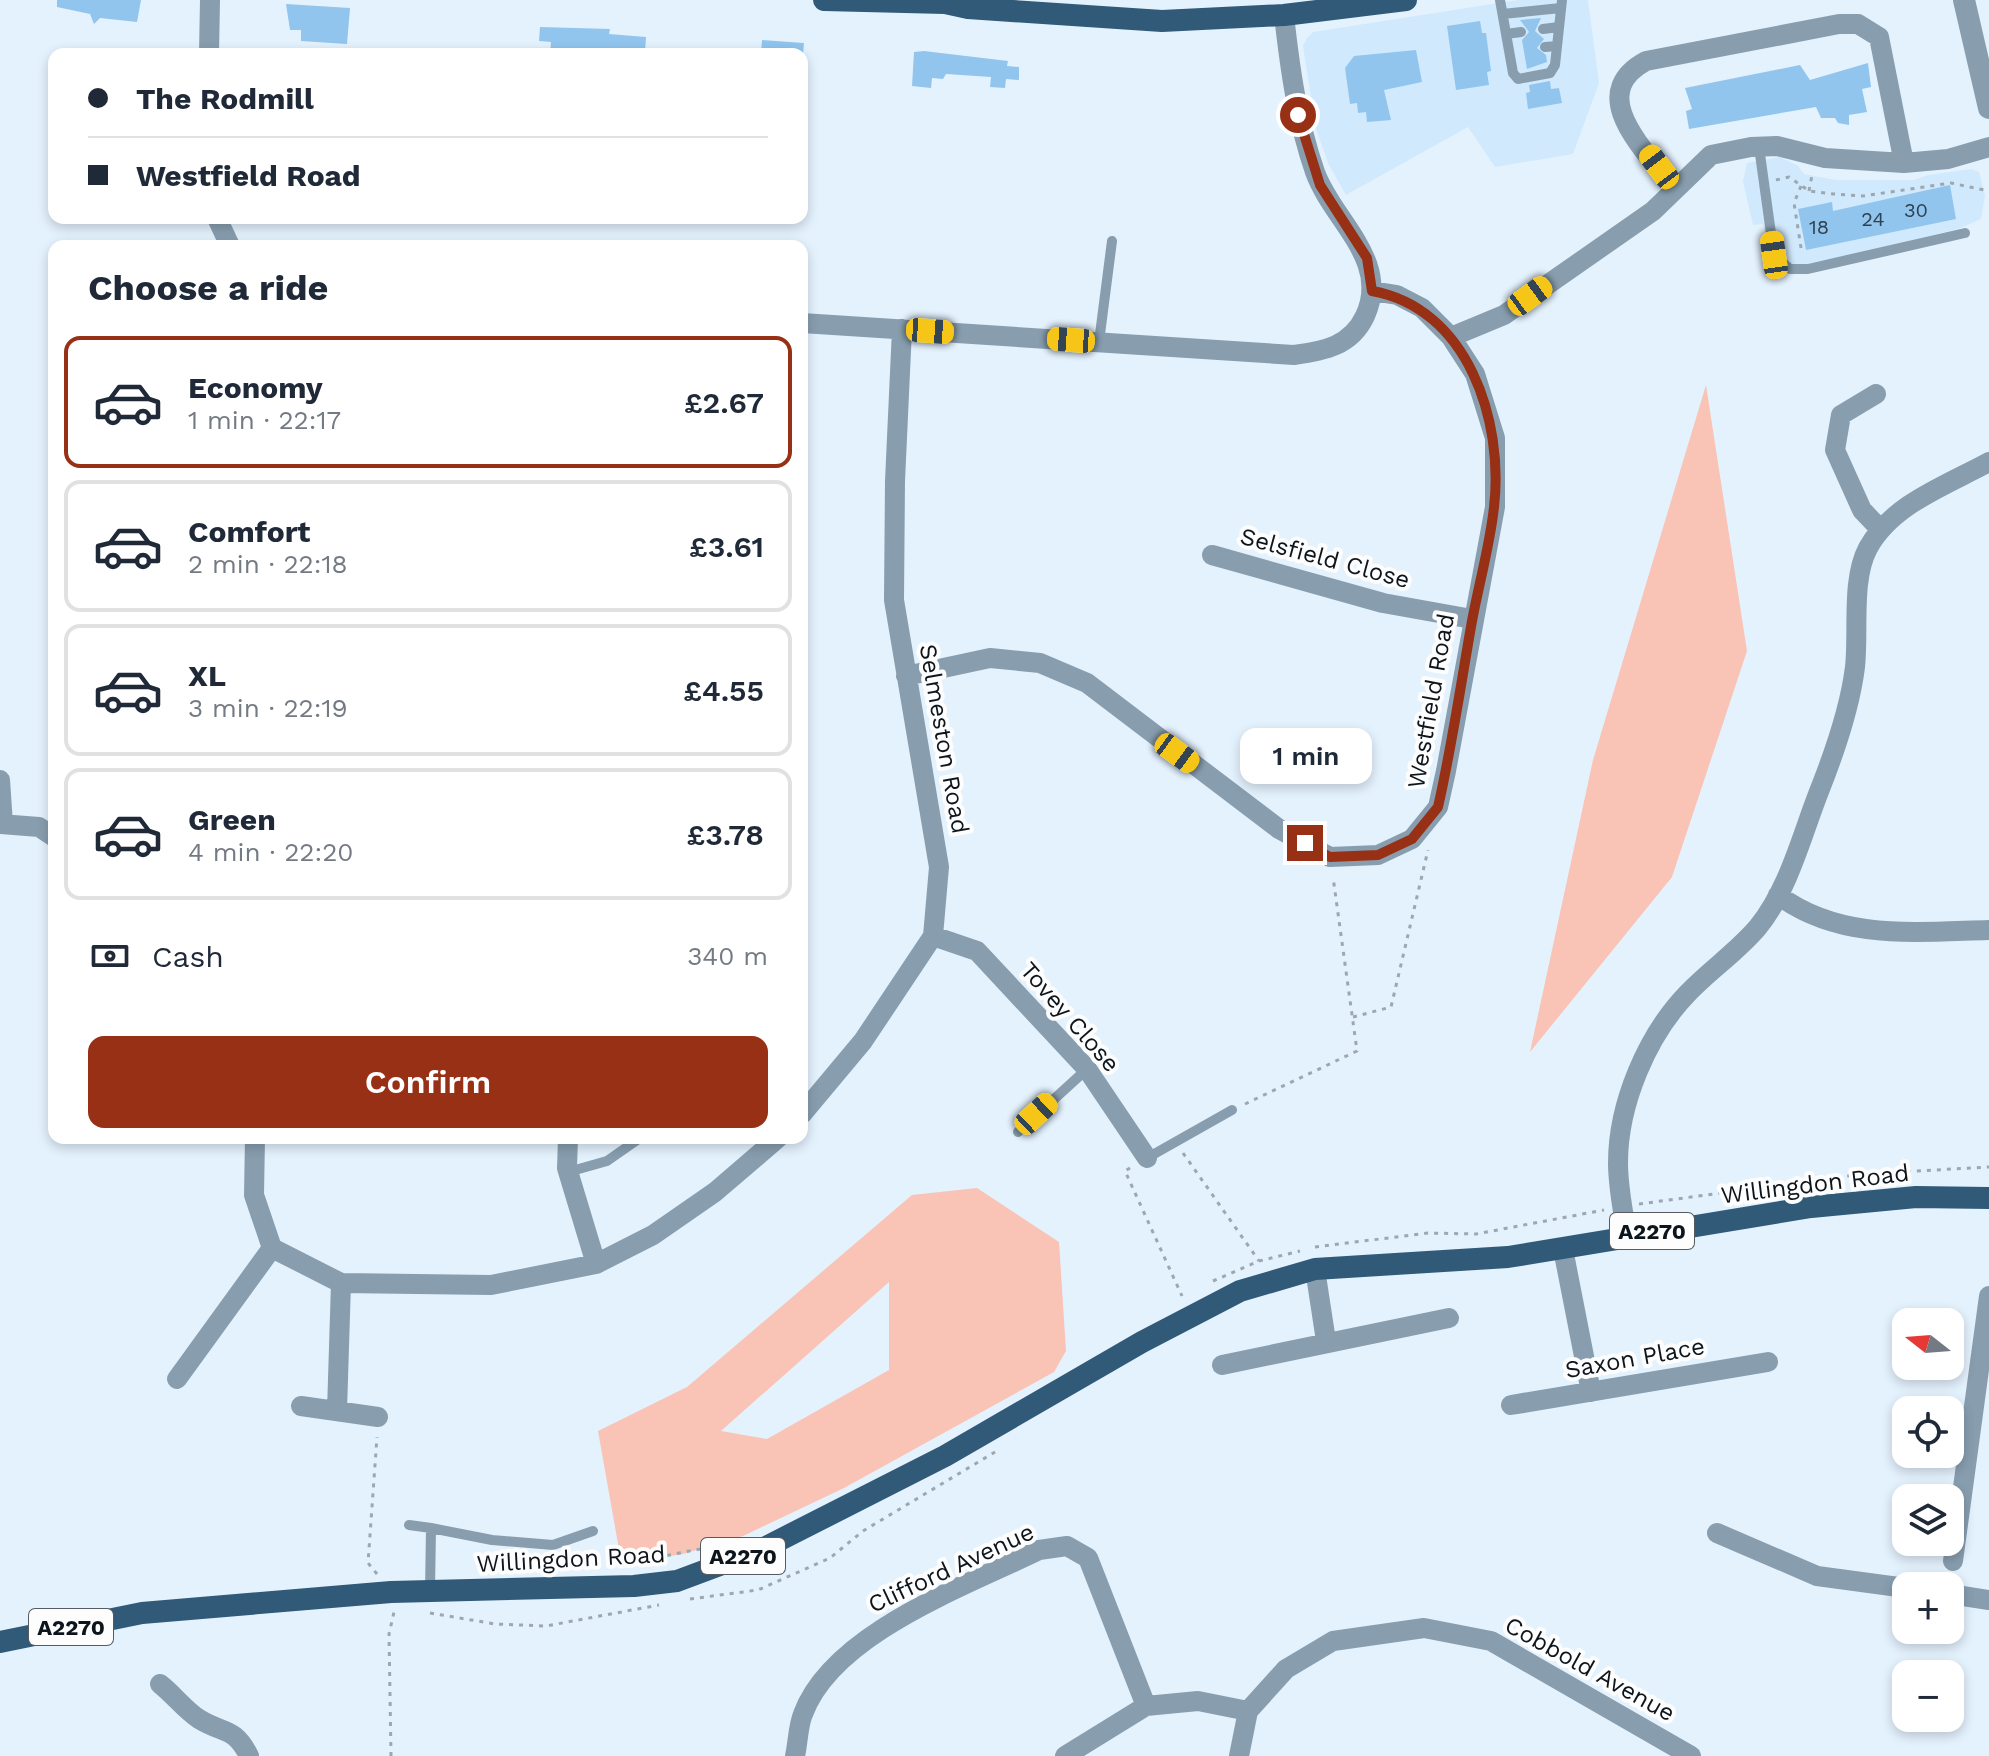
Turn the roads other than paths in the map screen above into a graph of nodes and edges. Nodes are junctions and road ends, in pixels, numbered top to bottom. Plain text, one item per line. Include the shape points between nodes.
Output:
1 (210, 0) edge
2 (824, 0) edge
3 (1406, 0) edge
4 (1500, 0) edge
5 (945, 2) edge
6 (1562, 4) edge
7 (1968, 6) edge
8 (1503, 14) junction
9 (1284, 15) junction
10 (1559, 27) junction
11 (1543, 29) dead end
12 (1521, 32) dead end
13 (1506, 34) junction
14 (1557, 46) junction
15 (1545, 47) dead end
16 (209, 48) edge
17 (1524, 50) dead end
18 (1510, 52) junction
19 (1989, 108) edge
20 (1759, 147) junction
21 (1989, 147) edge
22 (1904, 163) junction
23 (1675, 189) junction
24 (1965, 233) dead end
25 (1112, 241) dead end
26 (1372, 291) junction
27 (808, 323) edge
28 (902, 329) junction
29 (1451, 337) junction
30 (1099, 342) junction
31 (1876, 394) dead end
32 (1989, 462) edge
33 (1880, 529) junction
34 (1212, 555) dead end
35 (1472, 619) junction
36 (906, 676) junction
37 (0, 780) edge
38 (2, 824) edge
39 (48, 833) edge
40 (1778, 895) junction
41 (1989, 930) edge
42 (933, 936) junction
43 (1087, 1069) junction
44 (808, 1107) edge
45 (1232, 1110) road end
46 (1018, 1132) dead end
47 (255, 1144) edge
48 (568, 1144) edge
49 (631, 1144) edge
50 (771, 1144) edge
51 (1147, 1158) joint
52 (568, 1172) junction
53 (1989, 1198) edge
54 (1627, 1235) junction
55 (272, 1248) junction
56 (1563, 1249) junction
57 (596, 1264) junction
58 (1315, 1269) junction
59 (341, 1283) junction
60 (1989, 1296) edge
61 (1449, 1318) dead end
62 (1326, 1341) junction
63 (1768, 1362) dead end
64 (1222, 1365) dead end
65 (177, 1379) dead end
66 (1591, 1392) junction
67 (1511, 1405) dead end
68 (301, 1406) dead end
69 (337, 1411) junction
70 (378, 1417) dead end
71 (409, 1525) dead end
72 (431, 1528) junction
73 (593, 1531) dead end
74 (1717, 1533) dead end
75 (1953, 1561) dead end
76 (1892, 1586) edge
77 (430, 1591) junction
78 (1964, 1596) edge
79 (1989, 1600) edge
80 (0, 1642) edge
81 (160, 1684) dead end
82 (1146, 1706) junction
83 (1248, 1711) junction
84 (249, 1756) edge
85 (795, 1756) edge
86 (1065, 1756) edge
87 (1239, 1756) edge
88 (1691, 1756) edge

1 - 16 street
2 - 5 main road
3 - 9 main road
4 - 8 lane
5 - 9 main road via 1162,21
6 - 8 lane
6 - 10 lane
7 - 19 street
8 - 13 lane
9 - 26 street via 1304,140 1320,185 1367,258
10 - 11 lane
10 - 14 lane
12 - 13 lane
13 - 18 lane
14 - 15 lane
14 - 18 lane via 1550,73 1518,79
17 - 18 lane
20 - 22 street via 1777,146 1840,161
20 - 23 street via 1711,155
20 - 24 lane via 1774,255 1790,269
21 - 22 street via 1948,159
22 - 23 street via 1879,37 1858,24 1839,24 1646,61 1628,71 1621,81 1618,108
23 - 29 street via 1653,211 1504,315
25 - 30 lane
26 - 29 street, Westfield Road via 1397,295 1422,308
26 - 30 street via 1362,323 1329,350 1294,355
27 - 28 street
28 - 30 street
28 - 36 street, Selmeston Road via 894,600
29 - 35 street, Westfield Road via 1475,374 1495,438 1495,507
31 - 33 street via 1841,415 1835,450 1862,510
32 - 33 street via 1902,509
33 - 40 street via 1860,570 1854,672 1840,731
34 - 35 street, Selsfield Close via 1383,603
35 - 36 street, Westfield Road via 1438,807 1412,839 1378,855 1330,857 1279,829 1087,683 1040,663 990,658
36 - 42 street, Selmeston Road via 939,867
37 - 38 street
38 - 39 street via 39,827
40 - 41 street via 1854,929
40 - 54 street via 1758,927 1668,1016 1644,1059 1620,1136
42 - 43 street, Tovey Close via 977,951
42 - 44 street, Selmeston Road via 863,1041
43 - 46 lane
43 - 51 street, Tovey Close
45 - 51 lane
47 - 55 street via 254,1195
48 - 52 street
49 - 52 lane via 607,1161
50 - 57 street via 653,1235
52 - 57 street
53 - 54 main road, Willingdon Road / A2270 via 1916,1197 1811,1207
54 - 56 main road, Willingdon Road / A2270
55 - 59 street
55 - 65 street
56 - 58 main road, Willingdon Road / A2270
56 - 66 street
57 - 59 street via 491,1285
58 - 62 street
58 - 77 main road, Willingdon Road / A2270 via 1226,1298 945,1456 760,1550 677,1581
59 - 69 street
60 - 75 street
61 - 62 street
62 - 64 street
63 - 66 street, Saxon Place
66 - 67 street, Saxon Place
68 - 69 street
69 - 70 street
71 - 72 lane
72 - 73 lane via 553,1545
72 - 77 lane
74 - 76 street via 1817,1576
77 - 80 main road, Willingdon Road / A2270 via 142,1613
78 - 79 street
81 - 84 street via 199,1720 231,1731
82 - 83 street via 1198,1701
82 - 85 street, Clifford Avenue via 1088,1558 1067,1546 1039,1550 869,1635 830,1670 809,1703
82 - 86 street
83 - 87 street
83 - 88 street, Cobbold Avenue via 1286,1669 1333,1641 1424,1628 1491,1641

